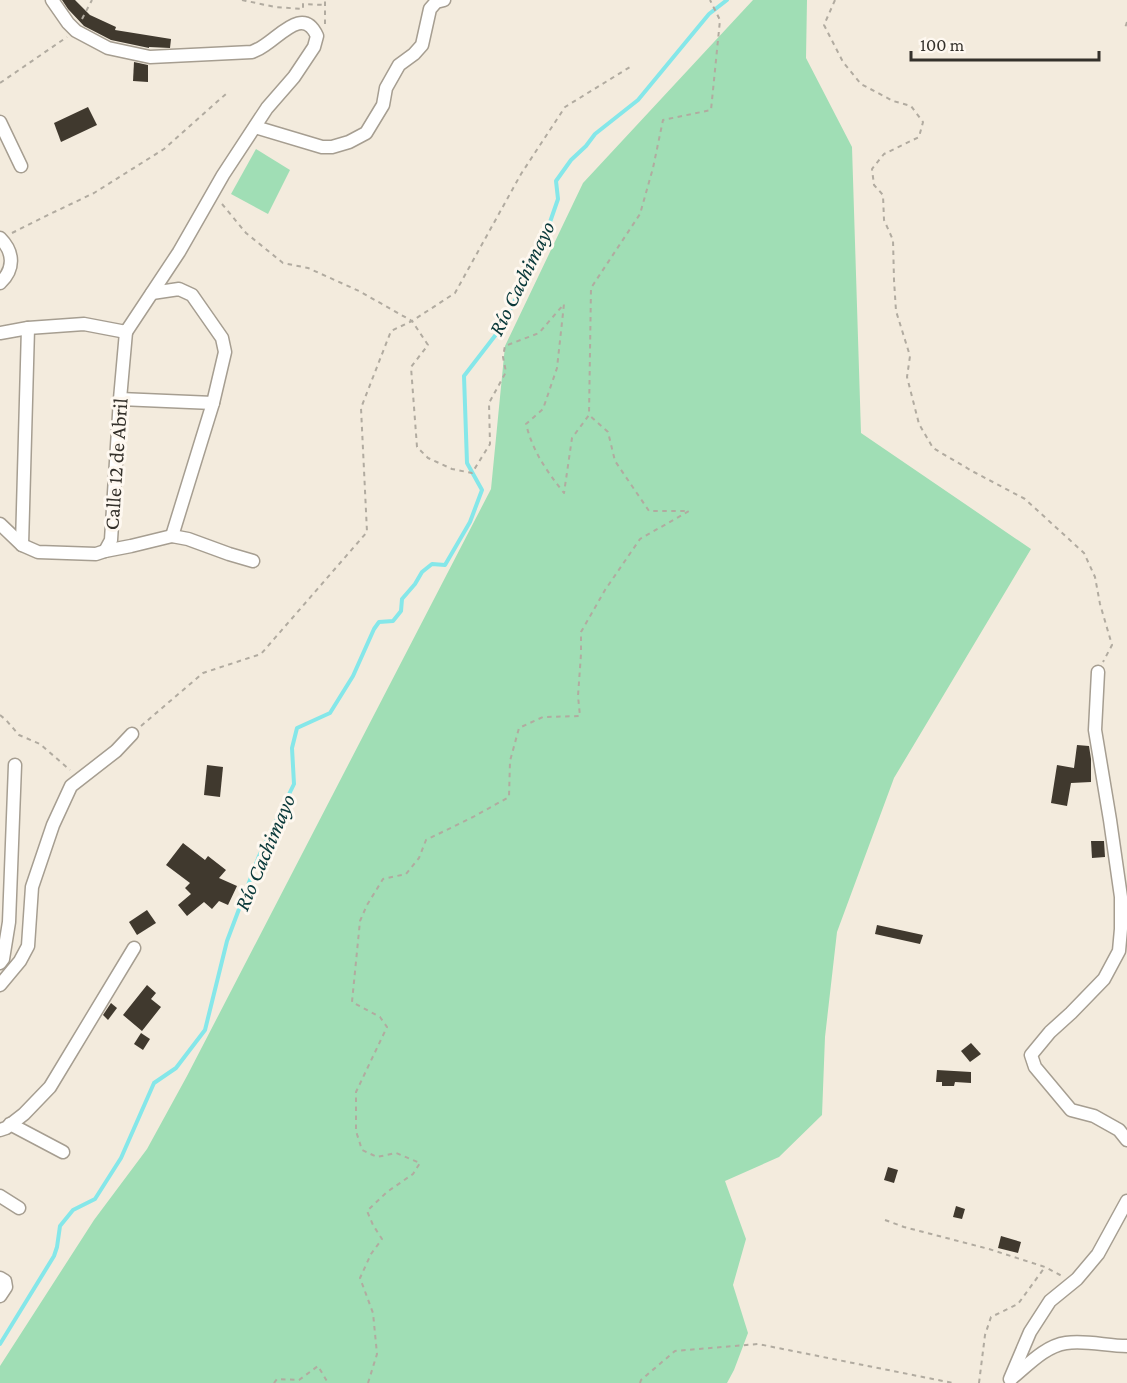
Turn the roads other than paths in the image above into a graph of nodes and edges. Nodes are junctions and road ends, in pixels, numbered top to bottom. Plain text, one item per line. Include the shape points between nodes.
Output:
1 (52, 0) edge
2 (444, 0) edge
3 (0, 122) edge
4 (255, 127) junction
5 (21, 166) dead end
6 (1, 238) edge
7 (0, 283) edge
8 (152, 293) junction
9 (28, 328) junction
10 (126, 332) junction
11 (0, 333) edge
12 (120, 399) junction
13 (213, 403) junction
14 (0, 524) edge
15 (172, 536) junction
16 (22, 545) junction
17 (105, 551) junction
18 (253, 561) dead end
19 (1098, 672) road end
20 (132, 734) road end
21 (15, 765) dead end
22 (134, 948) dead end
23 (0, 963) edge
24 (0, 985) edge
25 (5, 1127) edge
26 (1127, 1140) edge
27 (63, 1152) dead end
28 (0, 1196) edge
29 (1127, 1201) edge
30 (19, 1208) dead end
31 (0, 1278) edge
32 (0, 1296) edge
33 (1127, 1346) edge
34 (1008, 1381) edge

1 - 4 street via 76,31 108,48 150,57 252,52 293,24 305,23 313,28 318,36 314,47
2 - 4 street via 430,9 422,45 399,65 386,88 383,105 366,133 349,142 322,147
3 - 5 street
4 - 8 street
6 - 7 street via 9,248 12,262
8 - 10 street
8 - 13 street via 179,289 192,294 222,338 225,352
9 - 10 street via 84,324
9 - 11 street
9 - 16 street
10 - 12 street, Calle 12 de Abril
12 - 13 street
12 - 17 street, Calle 12 de Abril via 111,540
13 - 15 street
14 - 16 street, Calle 12 de Abril
15 - 17 street
15 - 18 street
16 - 17 street, Calle 12 de Abril via 38,552
19 - 26 street via 1095,730 1120,897 1119,951 1104,979 1031,1055 1035,1067 1071,1110 1094,1116 1119,1130
20 - 24 street via 71,786 32,886 28,946
21 - 23 street via 9,922
22 - 25 street via 50,1087
25 - 27 street
28 - 30 street
29 - 34 street via 1098,1254 1077,1279 1050,1301 1030,1332
31 - 32 street via 6,1287
33 - 34 street via 1065,1343 1043,1353

